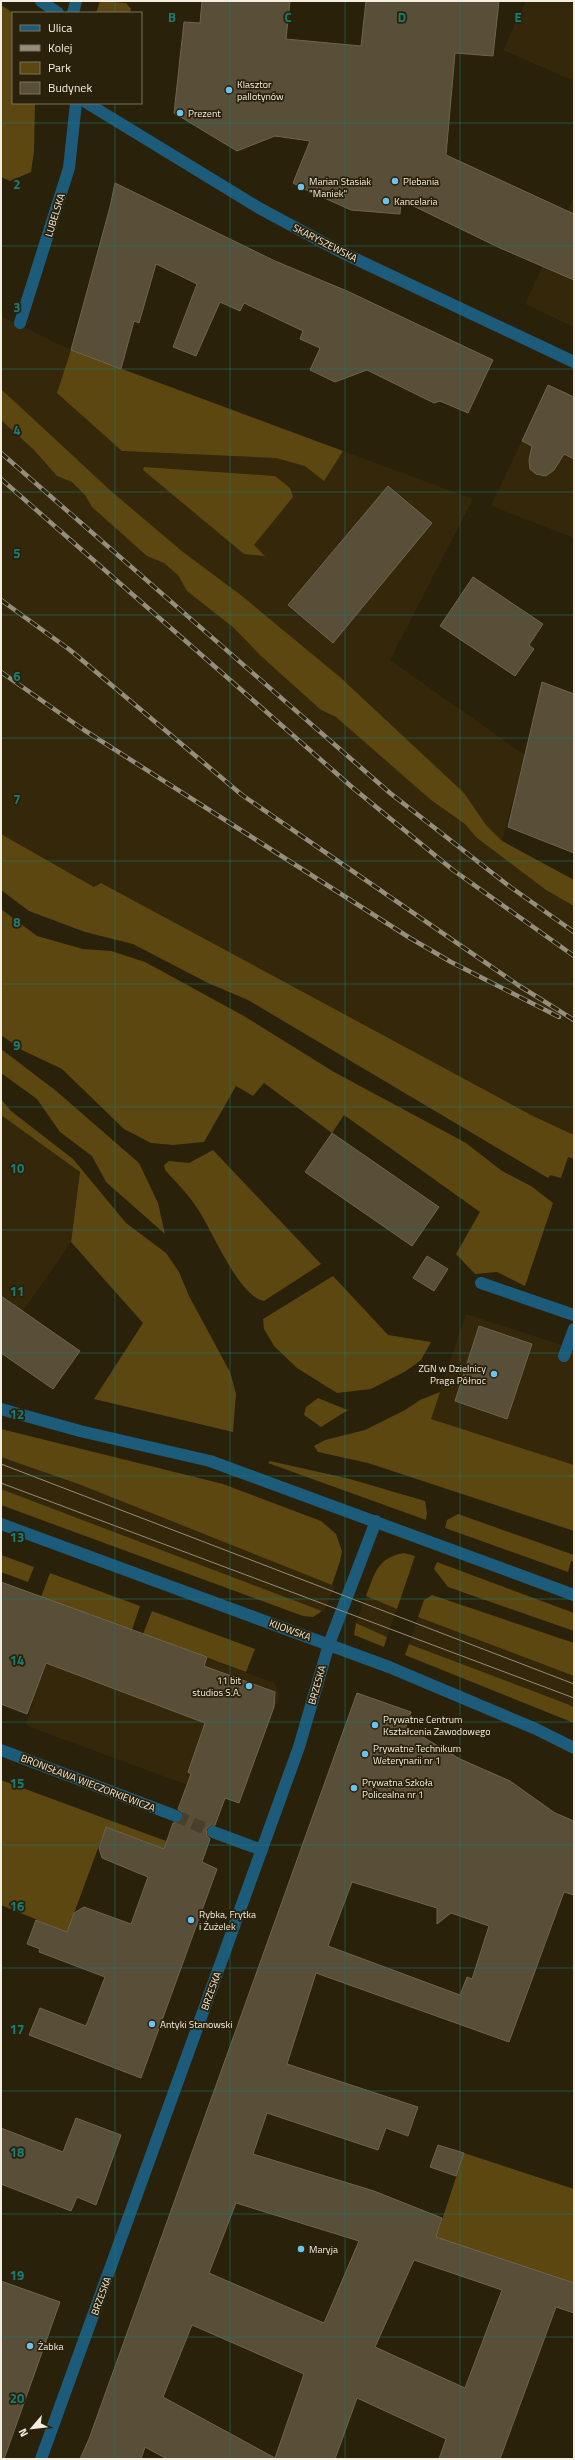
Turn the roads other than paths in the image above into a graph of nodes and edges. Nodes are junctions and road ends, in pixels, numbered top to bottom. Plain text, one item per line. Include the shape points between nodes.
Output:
1 (42, 1) edge
2 (76, 1) edge
3 (57, 12) edge
4 (73, 12) edge
5 (76, 104) edge
6 (88, 104) edge
7 (20, 323) dead end
8 (574, 362) edge
9 (481, 1283) dead end
10 (574, 1315) edge
11 (574, 1329) edge
12 (564, 1356) dead end
13 (1, 1409) edge
14 (376, 1521) junction
15 (1, 1524) edge
16 (574, 1595) edge
17 (329, 1644) junction
18 (574, 1748) edge
19 (1, 1750) edge
20 (176, 1816) tunnel mouth
21 (213, 1832) tunnel mouth
22 (262, 1850) junction
23 (41, 2459) edge

1 - 3 street
2 - 4 street
5 - 7 street, LUBELSKA via 69,168
6 - 8 street, SKARYSZEWSKA via 259,208 341,252
9 - 10 street
11 - 12 street
13 - 14 street via 80,1431 210,1461
14 - 16 street
14 - 17 street, BRZESKA
15 - 17 street, KIJOWSKA
17 - 18 street, KIJOWSKA via 448,1691
17 - 22 street, BRZESKA via 299,1747
19 - 20 street, BRONISŁAWA WIECZORKIEWICZA
21 - 22 street
22 - 23 street, BRZESKA

